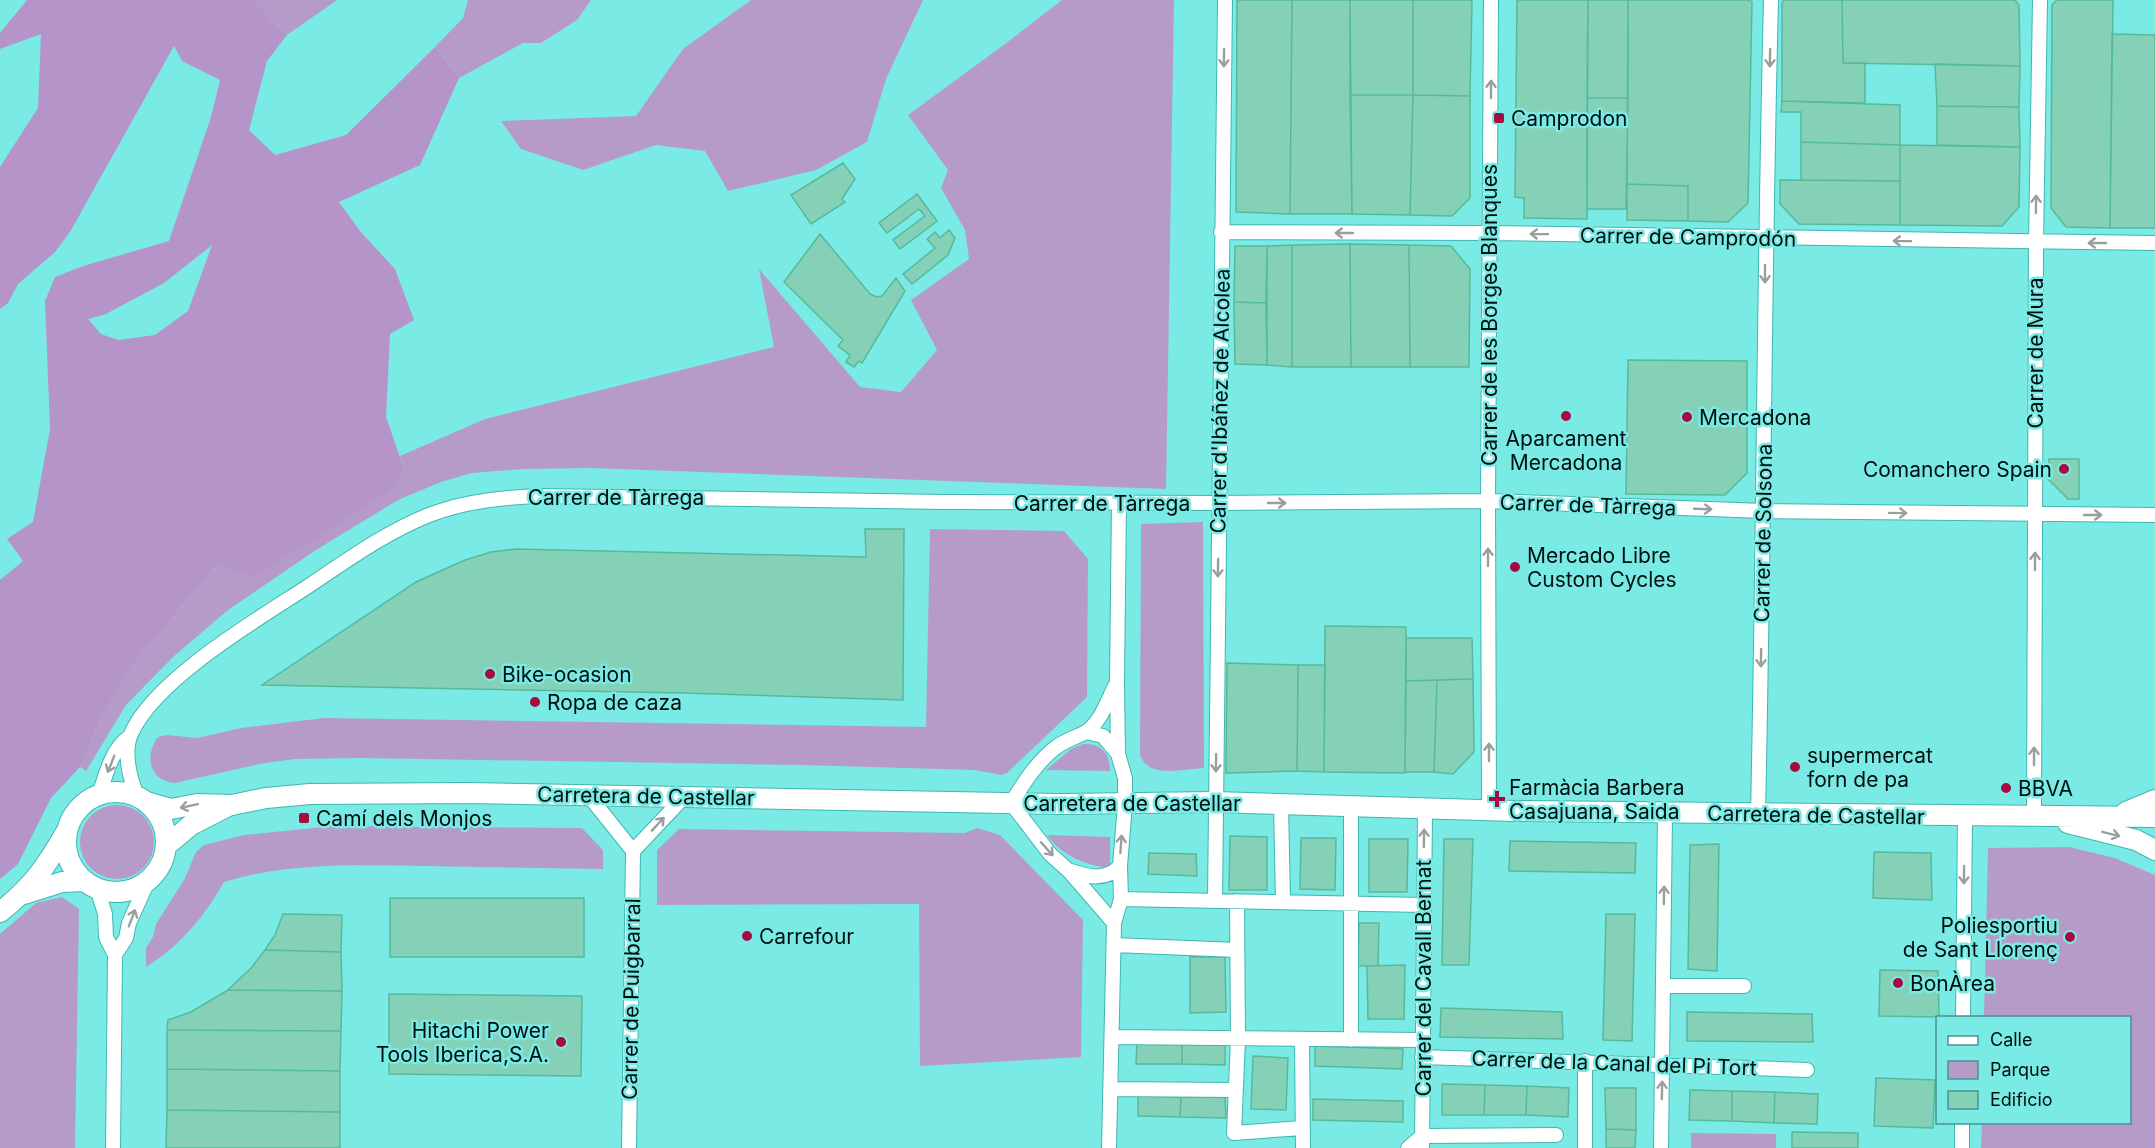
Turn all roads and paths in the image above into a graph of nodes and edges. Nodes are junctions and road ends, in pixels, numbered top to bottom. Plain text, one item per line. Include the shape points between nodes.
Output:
1 (1225, 0) edge
2 (1491, 0) edge
3 (1771, 0) edge
4 (2040, 0) edge
5 (1221, 232) junction
6 (1490, 233) junction
7 (1765, 239) junction
8 (2036, 243) junction
9 (2155, 243) edge
10 (1488, 501) junction
11 (1119, 502) junction
12 (1218, 503) junction
13 (1764, 511) junction
14 (2035, 515) junction
15 (2155, 515) edge
16 (1117, 682) junction
17 (1086, 732) junction
18 (129, 737) junction
19 (1118, 754) junction
20 (99, 795) junction
21 (589, 796) junction
22 (683, 798) junction
23 (142, 799) junction
24 (2155, 801) edge
25 (1215, 802) junction
26 (1011, 803) junction
27 (1125, 804) junction
28 (1281, 804) junction
29 (232, 805) junction
30 (1351, 806) junction
31 (1425, 808) junction
32 (1489, 810) junction
33 (1665, 813) junction
34 (1758, 814) junction
35 (2034, 814) junction
36 (1965, 816) junction
37 (2115, 816) junction
38 (2155, 817) edge
39 (68, 830) junction
40 (167, 845) junction
41 (2155, 850) edge
42 (633, 851) junction
43 (1120, 866) junction
44 (1069, 871) junction
45 (148, 881) junction
46 (91, 885) junction
47 (24, 894) junction
48 (1121, 899) junction
49 (1215, 901) junction
50 (1237, 902) junction
51 (1283, 902) junction
52 (1352, 904) junction
53 (1424, 905) junction
54 (0, 912) edge
55 (1114, 922) junction
56 (1114, 945) junction
57 (1237, 950) junction
58 (115, 955) junction
59 (1663, 986) junction
60 (1744, 986) dead end
61 (1963, 1016) edge
62 (1112, 1037) junction
63 (1238, 1039) junction
64 (1302, 1039) junction
65 (1351, 1040) junction
66 (1422, 1040) junction
67 (1422, 1057) junction
68 (1585, 1061) junction
69 (1662, 1064) junction
70 (1807, 1070) dead end
71 (1110, 1089) junction
72 (1235, 1090) junction
73 (1962, 1124) edge
74 (1302, 1128) junction
75 (1556, 1134) dead end
76 (1422, 1142) edge
77 (113, 1148) edge
78 (629, 1148) edge
79 (1109, 1148) edge
80 (1303, 1148) edge
81 (1408, 1148) edge
82 (1585, 1148) edge
83 (1661, 1148) edge
84 (1962, 1148) edge

1 -> 5 street, Carrer d'Ibáñez de Alcolea
6 -> 2 street, Carrer de les Borges Blanques
3 -> 7 street, Carrer de Solsona
8 -> 4 street, Carrer de Mura
6 -> 5 street, Carrer de Camprodón
5 - 12 street, Carrer d'Ibáñez de Alcolea
7 -> 6 street, Carrer de Camprodón
6 - 10 street, Carrer de les Borges Blanques
8 -> 7 street, Carrer de Camprodón
7 -> 13 street, Carrer de Solsona
9 -> 8 street, Carrer de Camprodón
8 - 14 street, Carrer de Mura
12 -> 10 street, Carrer de Tàrrega
10 -> 13 street, Carrer de Tàrrega
32 -> 10 street, Carrer de les Borges Blanques
11 - 12 street, Carrer de Tàrrega
11 - 16 street
11 - 18 street, Carrer de Tàrrega via 541,496 467,504 431,514 398,530 244,628 191,666 163,692 141,716
12 -> 25 street, Carrer d'Ibáñez de Alcolea
13 -> 14 street, Carrer de Tàrrega
13 -> 34 street, Carrer de Solsona
14 -> 15 street, Carrer de Tàrrega
35 -> 14 street, Carrer de Mura
16 - 17 street via 1100,717
16 - 19 street
17 - 19 street via 1103,735
17 - 26 street via 1055,748
18 -> 20 street, Carrer de Tàrrega via 115,753
18 - 23 street via 130,771
19 - 27 street via 1125,778
20 - 23 street via 122,792
20 - 39 street via 79,808
21 - 22 street, Carretera de Castellar
21 - 29 street, Carretera de Castellar via 342,792
21 - 42 street
22 - 26 street, Carretera de Castellar
42 -> 22 street
29 -> 23 street, Carretera de Castellar via 197,804 171,809
23 - 40 street via 160,818
24 - 37 street, Carretera de Castellar
25 - 27 street, Carretera de Castellar
25 - 28 street, Carretera de Castellar
25 - 49 street, Carrer d'Ibáñez de Alcolea
26 - 27 street, Carretera de Castellar
26 -> 44 street via 1050,854
43 -> 27 street
28 - 30 street, Carretera de Castellar
28 - 51 street
29 - 40 street, Carretera de Castellar via 191,825
30 - 31 street, Carretera de Castellar
30 - 52 street
31 - 32 street, Carretera de Castellar
53 -> 31 street, Carrer del Cavall Bernat
32 - 33 street, Carretera de Castellar
33 - 34 street, Carretera de Castellar
59 -> 33 street
34 - 36 street, Carretera de Castellar
35 - 36 street, Carretera de Castellar
35 - 37 street, Carretera de Castellar
35 -> 41 street, Carretera de Castellar via 2136,840
36 -> 61 street
37 - 38 street, Carretera de Castellar
39 - 46 street via 69,858 78,874
39 - 47 street
40 - 45 street via 162,862
42 - 78 street, Carrer de Puigbarral
43 - 44 street via 1109,876 1090,877
43 - 48 street
44 - 55 street
45 - 46 street via 118,892
58 -> 45 street via 126,938
46 - 47 street via 52,884
46 - 58 street via 105,914 106,937
47 - 54 street
48 - 49 street
48 - 55 street
49 - 50 street
50 - 51 street
50 - 57 street
51 - 52 street
52 - 53 street
52 - 65 street
53 - 66 street, Carrer del Cavall Bernat
55 - 56 street
56 - 57 street
56 - 62 street
57 - 63 street
58 - 77 street
59 - 60 street
59 - 69 street
62 - 63 street
62 - 71 street
63 - 64 street
63 - 72 street
64 - 65 street
64 - 74 street
65 - 66 street
66 - 67 street, Carrer del Cavall Bernat
67 - 68 street, Carrer de la Canal del Pi Tort
67 - 76 street, Carrer del Cavall Bernat
68 - 69 street, Carrer de la Canal del Pi Tort
68 - 82 street
69 - 70 street, Carrer de la Canal del Pi Tort
83 -> 69 street
71 - 72 street
71 - 79 street
72 - 74 street via 1234,1133
73 - 84 street
74 - 80 street
75 - 76 street
76 - 81 street

